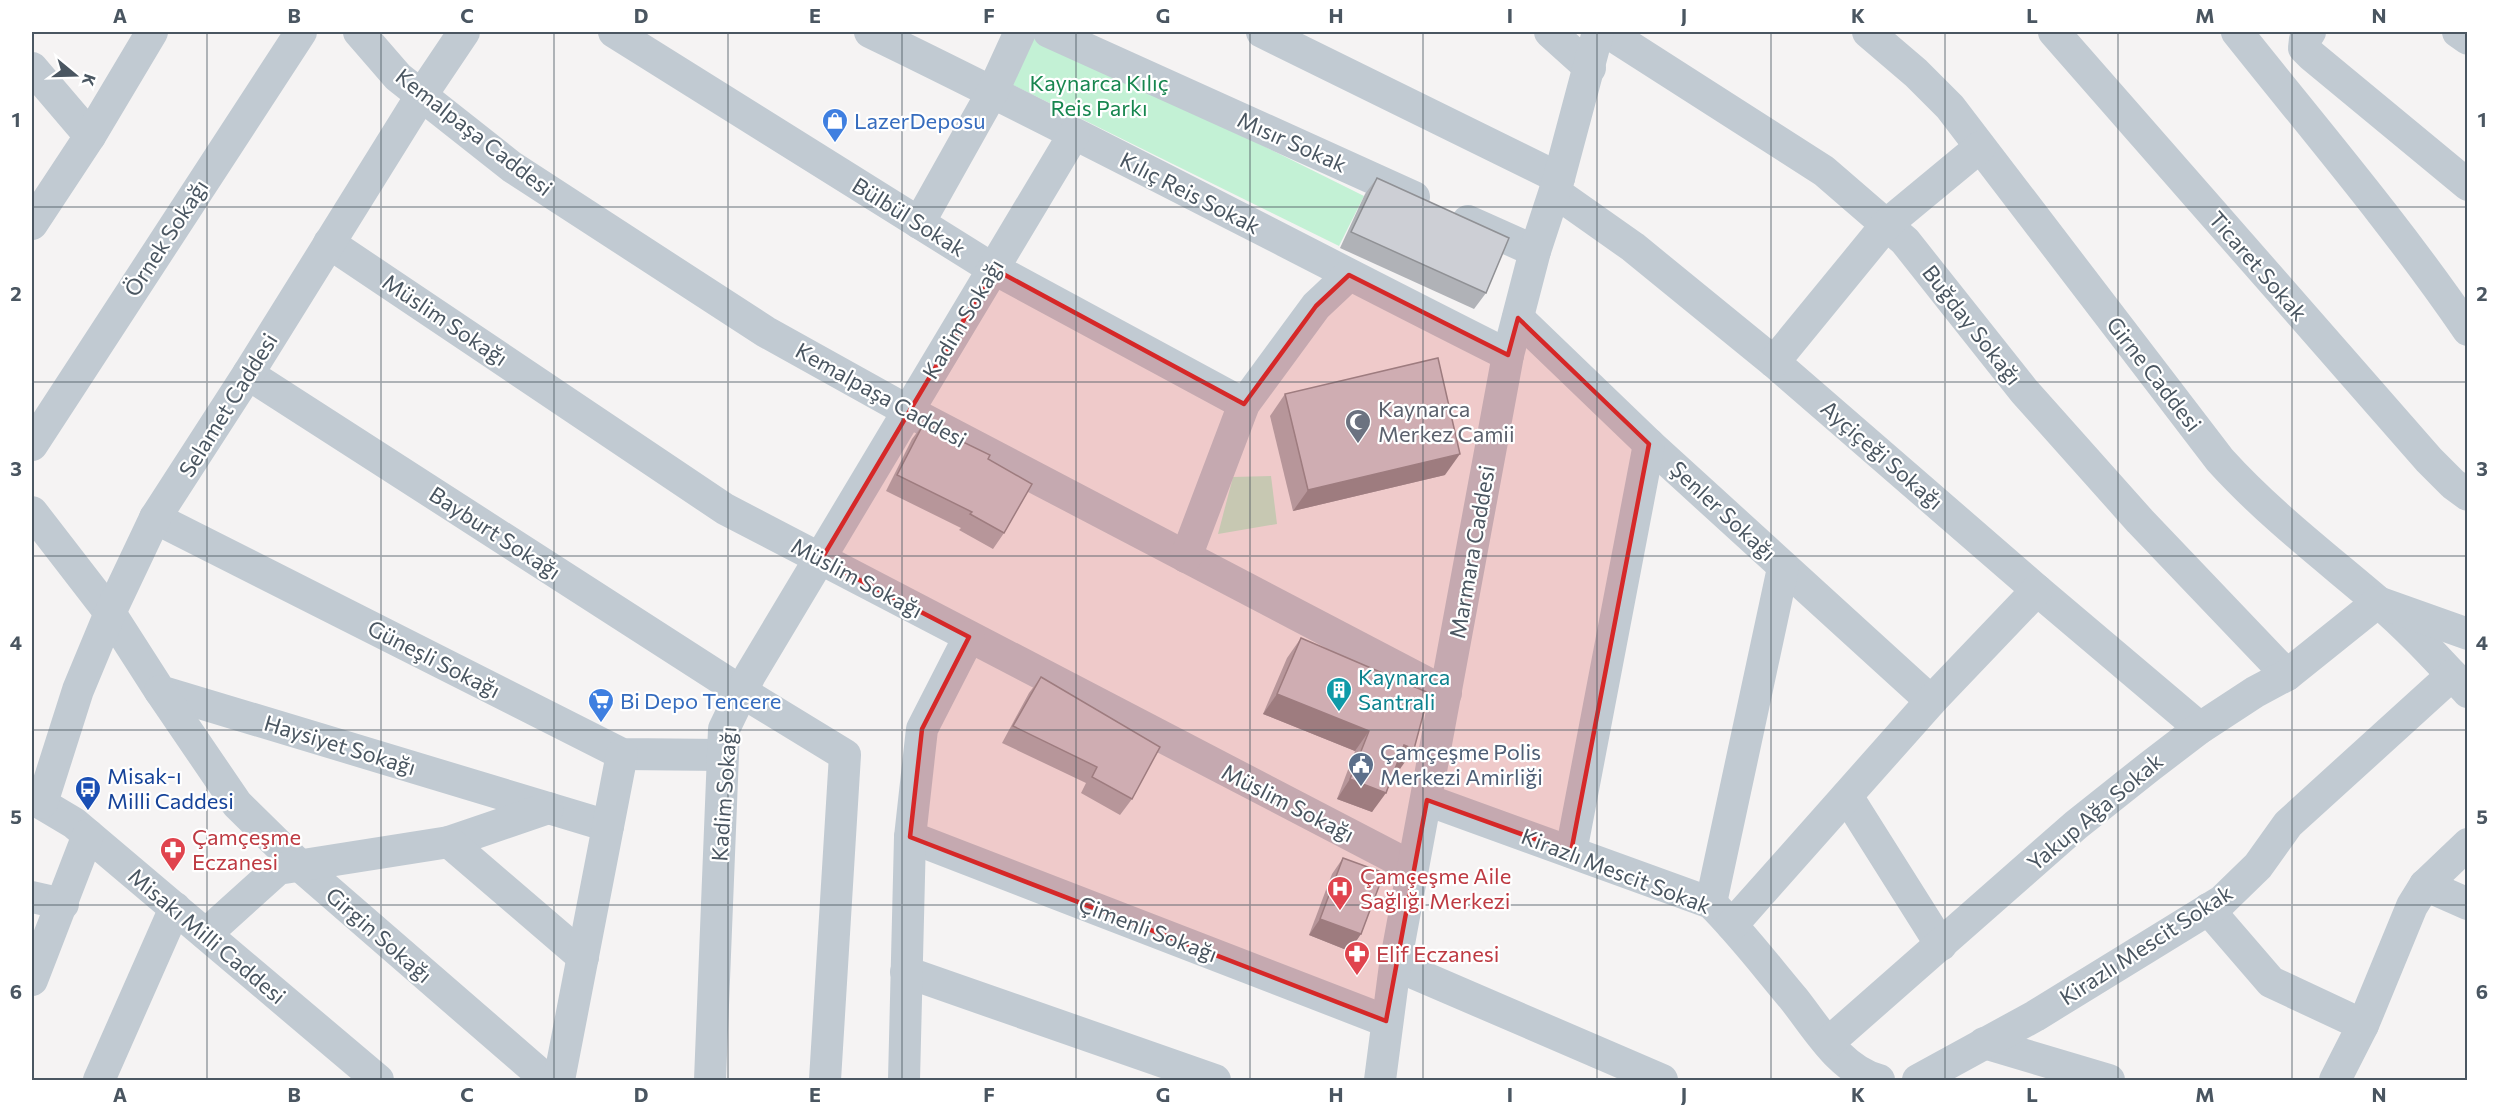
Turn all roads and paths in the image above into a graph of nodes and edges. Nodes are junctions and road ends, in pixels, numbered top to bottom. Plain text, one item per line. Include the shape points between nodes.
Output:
1 (152, 32) edge
2 (301, 32) edge
3 (359, 32) edge
4 (464, 32) edge
5 (614, 32) edge
6 (870, 32) edge
7 (1020, 32) edge
8 (1049, 32) edge
9 (1262, 32) edge
10 (1550, 32) edge
11 (1598, 32) edge
12 (1607, 32) edge
13 (1868, 32) edge
14 (2054, 32) edge
15 (2237, 32) edge
16 (2458, 32) edge
17 (2468, 39) edge
18 (2307, 40) edge
19 (32, 68) edge
20 (1590, 68) junction
21 (2271, 74) junction
22 (993, 91) junction
23 (421, 96) junction
24 (1074, 135) junction
25 (90, 136) junction
26 (1980, 147) junction
27 (1557, 185) junction
28 (2468, 185) edge
29 (32, 224) edge
30 (919, 224) junction
31 (1887, 224) junction
32 (328, 243) junction
33 (1535, 251) junction
34 (994, 269) junction
35 (1348, 275) junction
36 (1518, 318) junction
37 (2468, 330) edge
38 (1508, 355) junction
39 (1774, 362) junction
40 (248, 374) junction
41 (1244, 404) junction
42 (908, 411) junction
43 (1650, 444) junction
44 (32, 445) edge
45 (2463, 485) edge
46 (32, 512) edge
47 (155, 518) junction
48 (1186, 557) junction
49 (821, 560) junction
50 (1783, 568) junction
51 (2037, 590) junction
52 (2378, 602) junction
53 (110, 613) junction
54 (2468, 634) edge
55 (969, 637) junction
56 (2287, 675) junction
57 (2460, 684) edge
58 (160, 691) junction
59 (742, 692) junction
60 (1446, 693) junction
61 (1931, 701) junction
62 (2200, 728) junction
63 (622, 754) junction
64 (723, 755) junction
65 (1847, 796) junction
66 (37, 800) edge
67 (1426, 800) junction
68 (548, 808) junction
69 (608, 826) junction
70 (88, 835) junction
71 (910, 837) junction
72 (449, 842) junction
73 (2468, 844) edge
74 (1571, 852) junction
75 (299, 865) junction
76 (1412, 867) junction
77 (2425, 885) junction
78 (32, 897) edge
79 (63, 904) junction
80 (2468, 904) edge
81 (175, 908) junction
82 (2208, 909) junction
83 (1722, 914) junction
84 (206, 934) junction
85 (1941, 945) junction
86 (583, 957) junction
87 (1395, 965) junction
88 (906, 972) junction
89 (32, 980) edge
90 (1386, 1021) junction
91 (2363, 1025) junction
92 (1984, 1042) junction
93 (1828, 1043) junction
94 (99, 1080) edge
95 (378, 1080) edge
96 (547, 1080) edge
97 (559, 1080) edge
98 (710, 1080) edge
99 (825, 1080) edge
100 (904, 1080) edge
101 (1215, 1080) edge
102 (1380, 1080) edge
103 (1662, 1080) edge
104 (1879, 1080) edge
105 (1918, 1080) edge
106 (2109, 1080) edge
107 (2335, 1080) edge

1 - 25 street
2 - 44 street, Örnek Sokağı
3 - 23 street, Kemalpaşa Caddesi via 398,77
4 - 23 street, Selamet Caddesi
5 - 30 street, Bülbül Sokak
6 - 22 street, Kılıç Reis Sokak
7 - 22 street
8 - 33 street, Mısır Sokak
9 - 27 street, Ayçiçeği Sokağı
10 - 20 street
11 - 20 street, Marmara Caddesi
12 - 31 street, Buğday Sokağı via 1824,171
13 - 26 street, Girne Caddesi via 1950,107
14 - 45 street, Ticaret Sokak via 2390,416
15 - 21 street
16 - 17 street
18 - 21 street
18 - 28 street
19 - 25 street
20 - 27 street, Marmara Caddesi
21 - 37 street via 2396,228
22 - 24 street, Kılıç Reis Sokak
22 - 30 street
23 - 32 street, Selamet Caddesi
23 - 42 street, Kemalpaşa Caddesi via 512,166 757,326
24 - 34 street, Kadim Sokağı
24 - 35 street, Kılıç Reis Sokak
25 - 29 street
26 - 31 street
26 - 52 street, Girne Caddesi via 2220,460 2281,521
27 - 33 street, Marmara Caddesi
27 - 39 street, Ayçiçeği Sokağı
30 - 34 street, Bülbül Sokak
31 - 39 street
31 - 56 street, Buğday Sokağı via 1905,241 2024,391 2140,522
32 - 40 street, Selamet Caddesi
32 - 49 street, Müslim Sokağı via 725,509
33 - 36 street, Marmara Caddesi
34 - 41 street, Bülbül Sokak
34 - 42 street, Kadim Sokağı
35 - 38 street, Kılıç Reis Sokak
35 - 41 street via 1316,306
36 - 38 street, Marmara Caddesi
36 - 43 street, Şenler Sokağı
38 - 60 street, Marmara Caddesi
39 - 51 street, Ayçiçeği Sokağı
40 - 47 street, Selamet Caddesi
40 - 59 street, Bayburt Sokağı
41 - 48 street
42 - 48 street, Kemalpaşa Caddesi
42 - 49 street, Kadim Sokağı
43 - 50 street, Şenler Sokağı
43 - 74 street
46 - 53 street
47 - 53 street, Selamet Caddesi
47 - 63 street, Güneşli Sokağı
48 - 60 street, Kemalpaşa Caddesi
49 - 55 street, Müslim Sokağı
49 - 59 street, Kadim Sokağı
50 - 61 street, Şenler Sokağı
50 - 83 street
51 - 61 street
51 - 62 street, Ayçiçeği Sokağı
52 - 54 street
52 - 56 street, Yakup Ağa Sokak
52 - 57 street, Girne Caddesi
53 - 58 street
53 - 66 street, Selamet Caddesi
55 - 71 street via 922,729
55 - 76 street, Müslim Sokağı
56 - 62 street, Yakup Ağa Sokak
57 - 82 street, Kirazlı Mescit Sokak via 2288,824 2258,866 2222,901
58 - 68 street, Haysiyet Sokağı
58 - 75 street, Girgin Sokağı via 237,804
59 - 64 street, Kadim Sokağı via 724,729
59 - 99 street, Bayburt Sokağı via 845,755
60 - 67 street, Marmara Caddesi
61 - 65 street
62 - 85 street, Yakup Ağa Sokak via 2076,825
63 - 64 street, Güneşli Sokağı
63 - 69 street
64 - 98 street, Kadim Sokağı
65 - 83 street
65 - 85 street
66 - 70 street, Misakı Milli Caddesi
67 - 74 street, Kirazlı Mescit Sokak
67 - 76 street, Marmara Caddesi
68 - 69 street, Haysiyet Sokağı
68 - 72 street
69 - 86 street
70 - 79 street
70 - 81 street, Misakı Milli Caddesi
71 - 88 street
71 - 90 street, Çimenli Sokağı
72 - 75 street
72 - 86 street
73 - 77 street
74 - 83 street, Kirazlı Mescit Sokak
75 - 84 street via 278,869
75 - 96 street, Girgin Sokağı
76 - 87 street, Marmara Caddesi
77 - 80 street
77 - 91 street via 2412,906
78 - 79 street
79 - 89 street
81 - 84 street, Misakı Milli Caddesi
81 - 94 street
82 - 91 street via 2271,982
82 - 92 street, Kirazlı Mescit Sokak via 2035,1016
83 - 93 street, Kirazlı Mescit Sokak
84 - 95 street, Misakı Milli Caddesi
85 - 93 street, Yakup Ağa Sokak
86 - 97 street
87 - 90 street, Marmara Caddesi
87 - 103 street
88 - 100 street
88 - 101 street
90 - 102 street, Marmara Caddesi
91 - 107 street
92 - 105 street, Kirazlı Mescit Sokak
92 - 106 street
93 - 104 street, Kirazlı Mescit Sokak via 1851,1066

